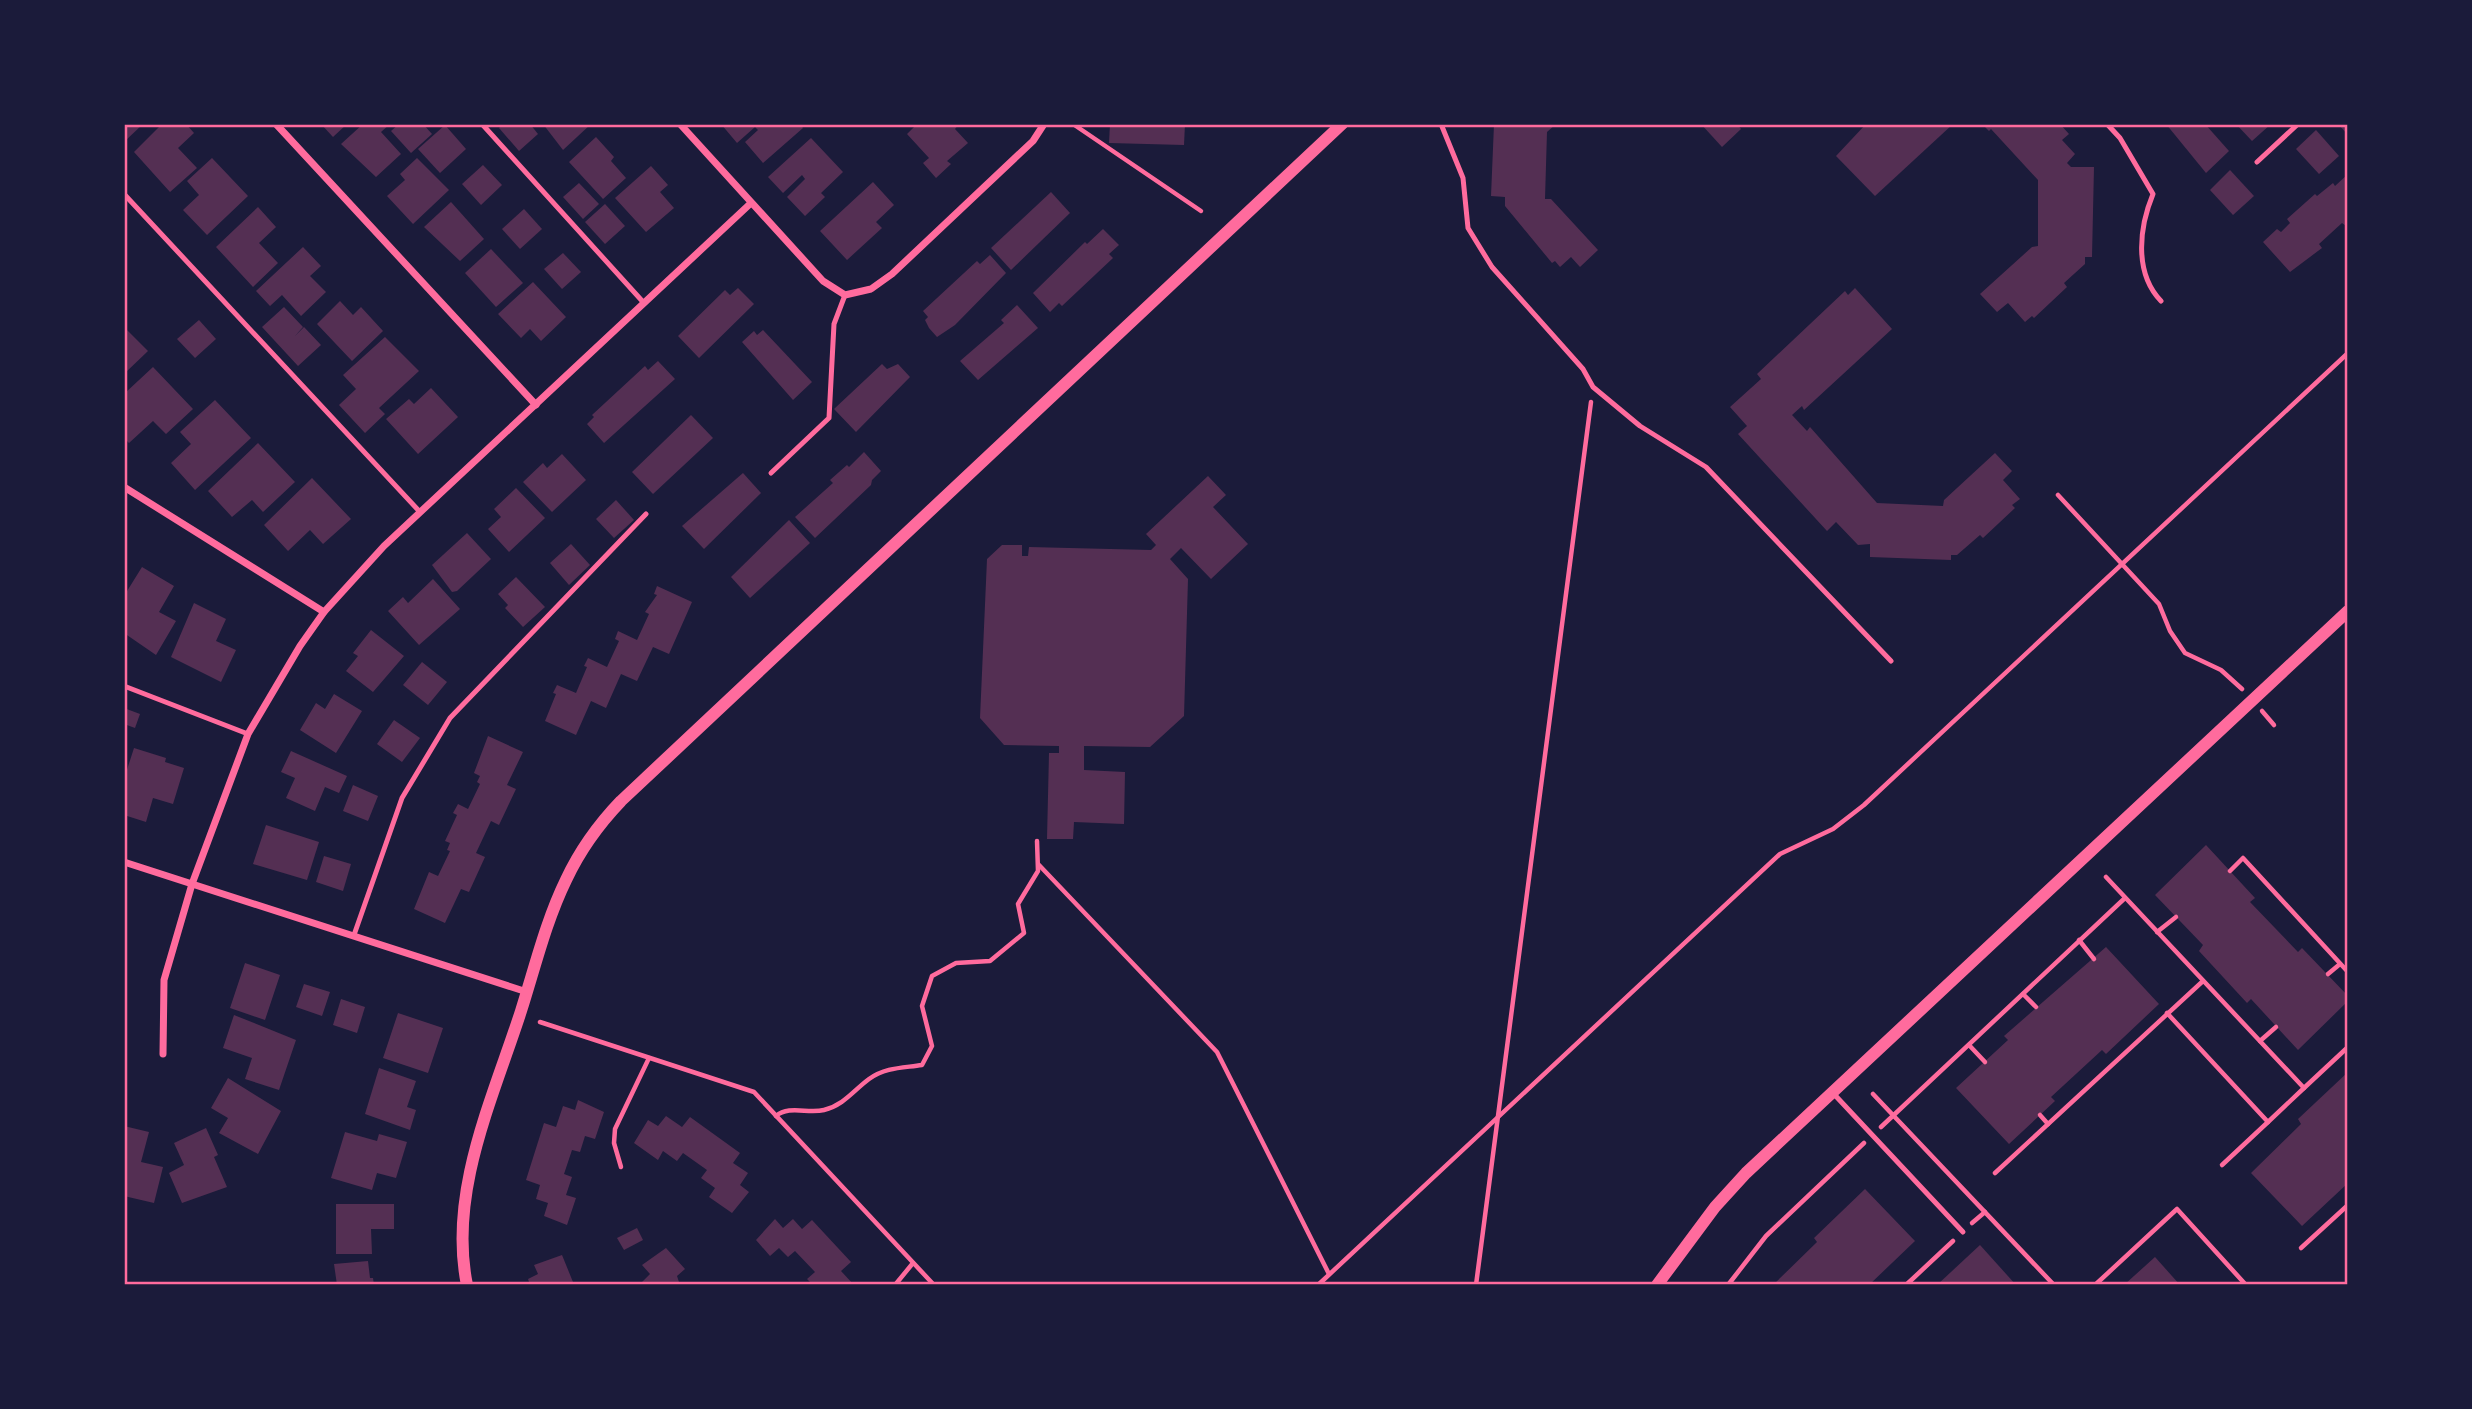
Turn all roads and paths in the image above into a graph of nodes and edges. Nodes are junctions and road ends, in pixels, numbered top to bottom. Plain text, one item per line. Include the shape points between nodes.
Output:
1 (276, 124) edge
2 (482, 124) edge
3 (680, 124) edge
4 (1044, 124) edge
5 (1073, 124) edge
6 (1342, 124) edge
7 (1441, 124) edge
8 (2107, 124) edge
9 (2298, 124) edge
10 (2257, 162) dead end
11 (124, 194) edge
12 (751, 203) junction
13 (1201, 211) dead end
14 (845, 295) junction
15 (2161, 300) dead end
16 (644, 303) junction
17 (2348, 353) edge
18 (1593, 387) junction
19 (536, 405) junction
20 (771, 473) dead end
21 (124, 487) edge
22 (2058, 495) dead end
23 (420, 512) junction
24 (646, 514) dead end
25 (2121, 564) junction
26 (2348, 611) edge
27 (324, 612) junction
28 (1891, 661) dead end
29 (2233, 680) dead end
30 (124, 686) edge
31 (248, 734) junction
32 (1037, 841) dead end
33 (124, 862) edge
34 (1039, 865) junction
35 (2230, 871) dead end
36 (2106, 877) dead end
37 (192, 884) junction
38 (2125, 898) junction
39 (2176, 917) dead end
40 (2157, 932) junction
41 (354, 935) junction
42 (2079, 940) junction
43 (2094, 958) dead end
44 (2340, 964) junction
45 (2348, 972) edge
46 (2328, 974) dead end
47 (2203, 981) junction
48 (527, 992) junction
49 (2023, 994) junction
50 (2036, 1007) dead end
51 (2167, 1013) junction
52 (540, 1022) dead end
53 (2276, 1027) dead end
54 (2260, 1041) junction
55 (1969, 1045) junction
56 (2348, 1047) edge
57 (163, 1054) dead end
58 (649, 1058) junction
59 (1984, 1062) dead end
60 (2304, 1088) junction
61 (1832, 1093) junction
62 (1873, 1094) dead end
63 (1893, 1115) junction
64 (2040, 1115) dead end
65 (776, 1116) junction
66 (1497, 1116) junction
67 (2268, 1122) junction
68 (2048, 1124) junction
69 (1872, 1135) junction
70 (2222, 1165) dead end
71 (621, 1167) dead end
72 (1995, 1173) dead end
73 (2348, 1205) edge
74 (1984, 1212) junction
75 (1963, 1232) junction
76 (2301, 1248) dead end
77 (913, 1263) junction
78 (1329, 1274) junction
79 (467, 1285) edge
80 (895, 1285) edge
81 (934, 1285) edge
82 (1318, 1285) edge
83 (1476, 1285) edge
84 (1657, 1285) edge
85 (1728, 1285) edge
86 (1906, 1285) edge
87 (2054, 1285) edge
88 (2095, 1285) edge
89 (2246, 1285) edge

1 - 19 street
2 - 16 lane
3 - 12 street
4 - 14 street via 1033,141 892,274 871,289
5 - 13 path
6 - 48 street via 607,816 565,881
7 - 18 lane via 1463,178 1468,228 1492,267 1583,369
8 - 15 lane via 2152,194 2141,263 2151,290
9 - 10 lane
11 - 23 lane
12 - 14 street via 822,281
12 - 16 street
14 - 20 lane via 834,324 829,418
16 - 19 street
17 - 25 path
18 - 28 lane via 1640,426 1706,467
18 - 66 path
19 - 23 street
21 - 27 street
22 - 25 path
23 - 27 street
24 - 41 lane via 444,726 402,798
25 - 29 path via 2159,604 2185,653
25 - 66 path via 1864,805 1833,829 1780,854
26 - 61 street
27 - 31 street
30 - 31 lane
31 - 37 street
32 - 34 path
33 - 37 street
34 - 65 path via 1036,878 1018,904 1024,933 990,961 957,963 932,976 922,1006 932,1046 922,1065 887,1069 825,1110 785,1110
34 - 78 path via 1217,1052
35 - 44 path via 2243,858
36 - 38 path
37 - 41 street
37 - 57 street via 164,980
38 - 40 path
38 - 42 path
39 - 40 path
40 - 47 path
41 - 48 street
42 - 43 path
42 - 49 path
44 - 45 path
44 - 46 path
47 - 51 path
47 - 54 path
48 - 79 street via 463,1203
49 - 50 path
49 - 55 path
51 - 67 path
51 - 68 path
52 - 58 path
53 - 54 path
54 - 60 path
55 - 59 path
55 - 63 path
56 - 60 path
58 - 65 path via 753,1091
58 - 71 path via 615,1129
60 - 67 path
61 - 69 lane
61 - 84 street via 1715,1207
62 - 63 path
63 - 69 path
63 - 74 path
64 - 68 path
65 - 77 path
66 - 78 path
66 - 83 path
67 - 70 path
68 - 72 path
69 - 75 lane
69 - 85 path via 1766,1236
73 - 76 path
74 - 75 path
74 - 87 path
75 - 86 path
77 - 80 path
77 - 81 path
78 - 82 path
88 - 89 path via 2176,1209

